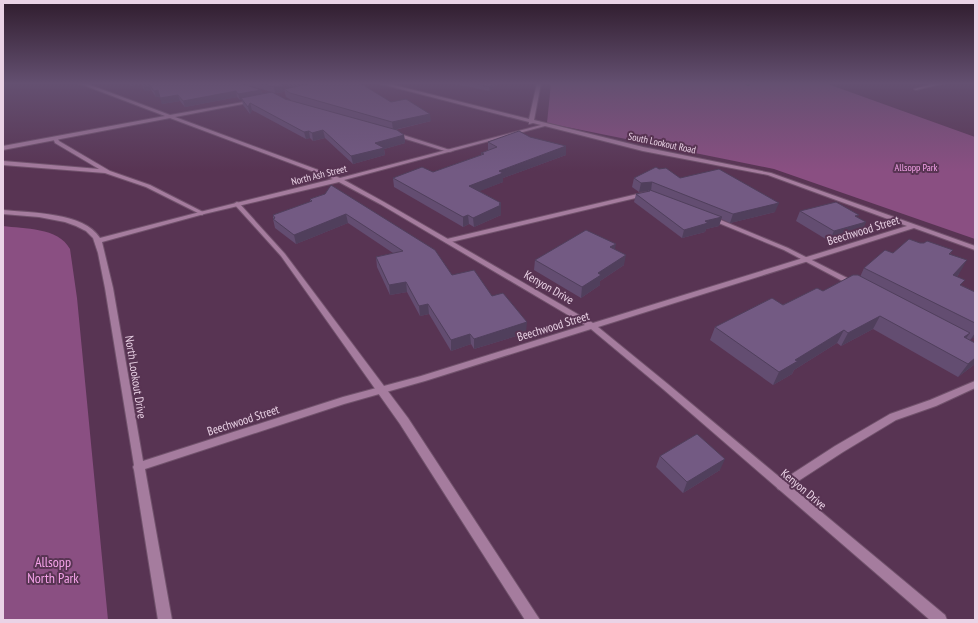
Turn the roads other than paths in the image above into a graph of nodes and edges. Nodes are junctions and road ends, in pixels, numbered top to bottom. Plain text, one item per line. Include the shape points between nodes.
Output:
1 (159, 112) edge
2 (192, 112) edge
3 (491, 112) edge
4 (533, 112) edge
5 (170, 116) junction
6 (531, 122) junction
7 (544, 126) junction
8 (392, 133) edge
9 (55, 138) junction
10 (3, 148) edge
11 (450, 151) junction
12 (3, 163) edge
13 (108, 172) junction
14 (340, 180) junction
15 (655, 195) edge
16 (237, 204) junction
17 (3, 212) edge
18 (202, 213) junction
19 (701, 214) edge
20 (914, 226) junction
21 (98, 241) junction
22 (447, 241) junction
23 (975, 248) edge
24 (808, 259) junction
25 (865, 289) edge
26 (593, 327) junction
27 (975, 384) edge
28 (382, 391) junction
29 (138, 467) junction
30 (782, 486) junction
31 (165, 620) edge
32 (533, 620) edge
33 (940, 620) edge

1 - 5 street, Kenyon Drive
2 - 5 street
3 - 6 street, South Lookout Road
4 - 6 street
5 - 9 street
5 - 14 street, Kenyon Drive
6 - 7 street, South Lookout Road
7 - 11 street, North Ash Street
7 - 20 street, South Lookout Road via 642,149 769,174
8 - 11 street
9 - 10 street
9 - 13 street via 57,142
11 - 14 street, North Ash Street
12 - 13 street
13 - 18 street via 148,186
14 - 16 street, North Ash Street
14 - 22 street, Kenyon Drive
15 - 22 street via 641,195
16 - 18 street, North Ash Street
16 - 28 street via 283,255
17 - 21 street via 63,219 89,230
18 - 21 street, North Ash Street
19 - 24 street
20 - 23 street, Beechwood Street
20 - 24 street, Beechwood Street
21 - 29 street, North Lookout Drive via 109,288
22 - 26 street, Kenyon Drive
24 - 25 street
24 - 26 street, Beechwood Street
26 - 28 street, Beechwood Street
26 - 30 street, Kenyon Drive
27 - 30 street via 893,417
28 - 29 street, Beechwood Street via 343,401
28 - 32 street
29 - 31 street, North Lookout Drive
30 - 33 street, Kenyon Drive

